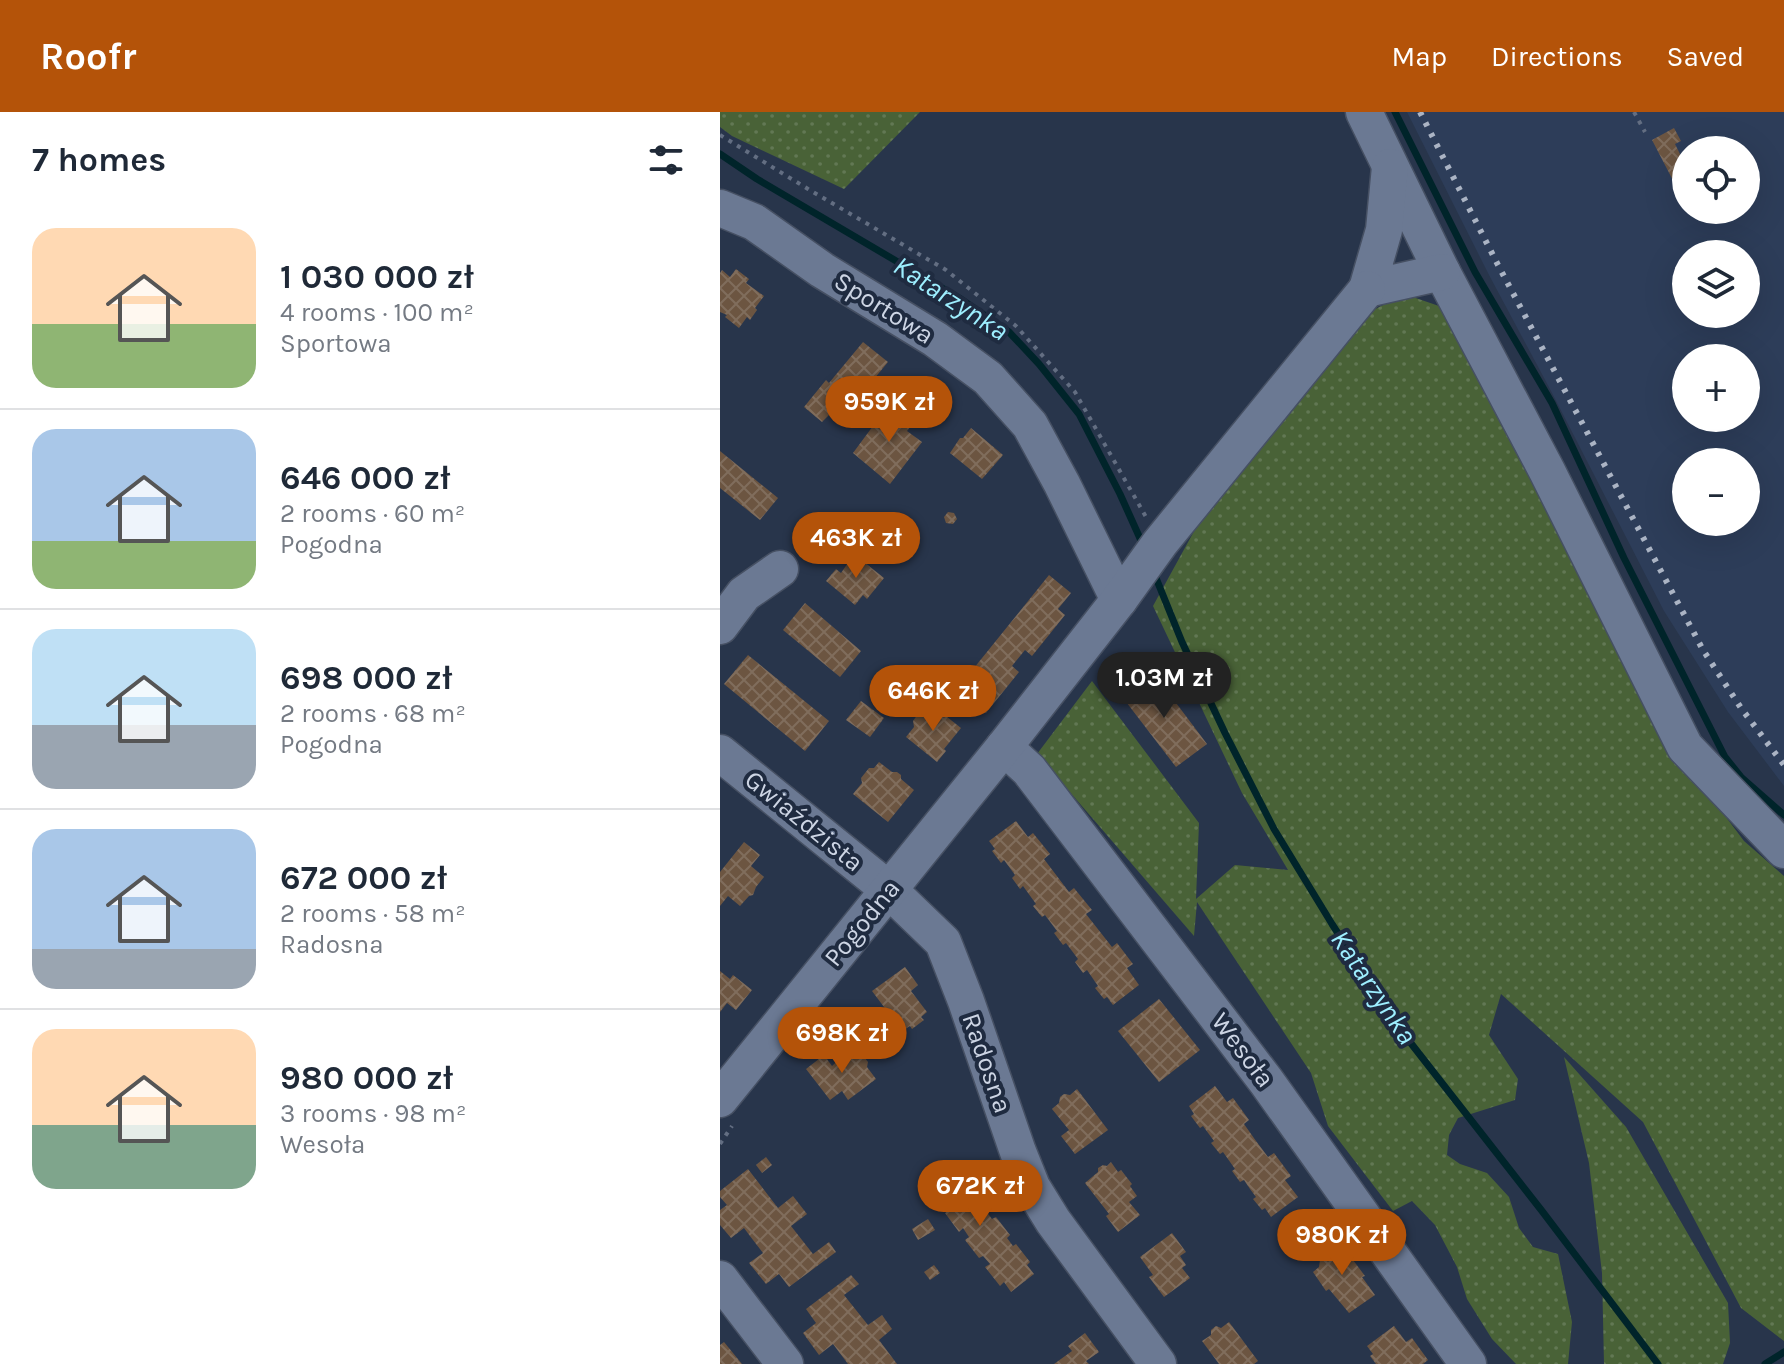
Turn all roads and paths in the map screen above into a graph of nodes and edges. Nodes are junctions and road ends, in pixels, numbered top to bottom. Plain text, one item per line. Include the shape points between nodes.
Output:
1 (1364, 112) edge
2 (1634, 112) edge
3 (1645, 132) dead end
4 (720, 135) edge
5 (1390, 167) junction
6 (720, 208) edge
7 (1442, 272) junction
8 (1367, 289) junction
9 (1160, 543) junction
10 (780, 569) dead end
11 (1119, 600) junction
12 (720, 626) edge
13 (1004, 747) junction
14 (720, 753) edge
15 (1784, 850) edge
16 (888, 889) junction
17 (720, 1099) edge
18 (720, 1279) edge
19 (785, 1364) edge
20 (1158, 1364) edge
21 (1468, 1364) edge

1 - 5 street
2 - 3 path
4 - 9 path via 946,270 1016,326 1075,392
5 - 7 street
5 - 8 street via 1384,230
6 - 11 street, Sportowa via 754,222 988,378 1030,425
7 - 8 street
7 - 15 street via 1685,747
8 - 9 street, Pogodna
9 - 11 street, Pogodna
10 - 12 street via 744,594
11 - 13 street, Pogodna
13 - 16 street, Pogodna
13 - 21 street, Wesoła via 1029,770 1266,1081
14 - 16 street, Gwiaździsta
16 - 17 street, Pogodna
16 - 20 street, Radosna via 943,942 1032,1187
18 - 19 street

